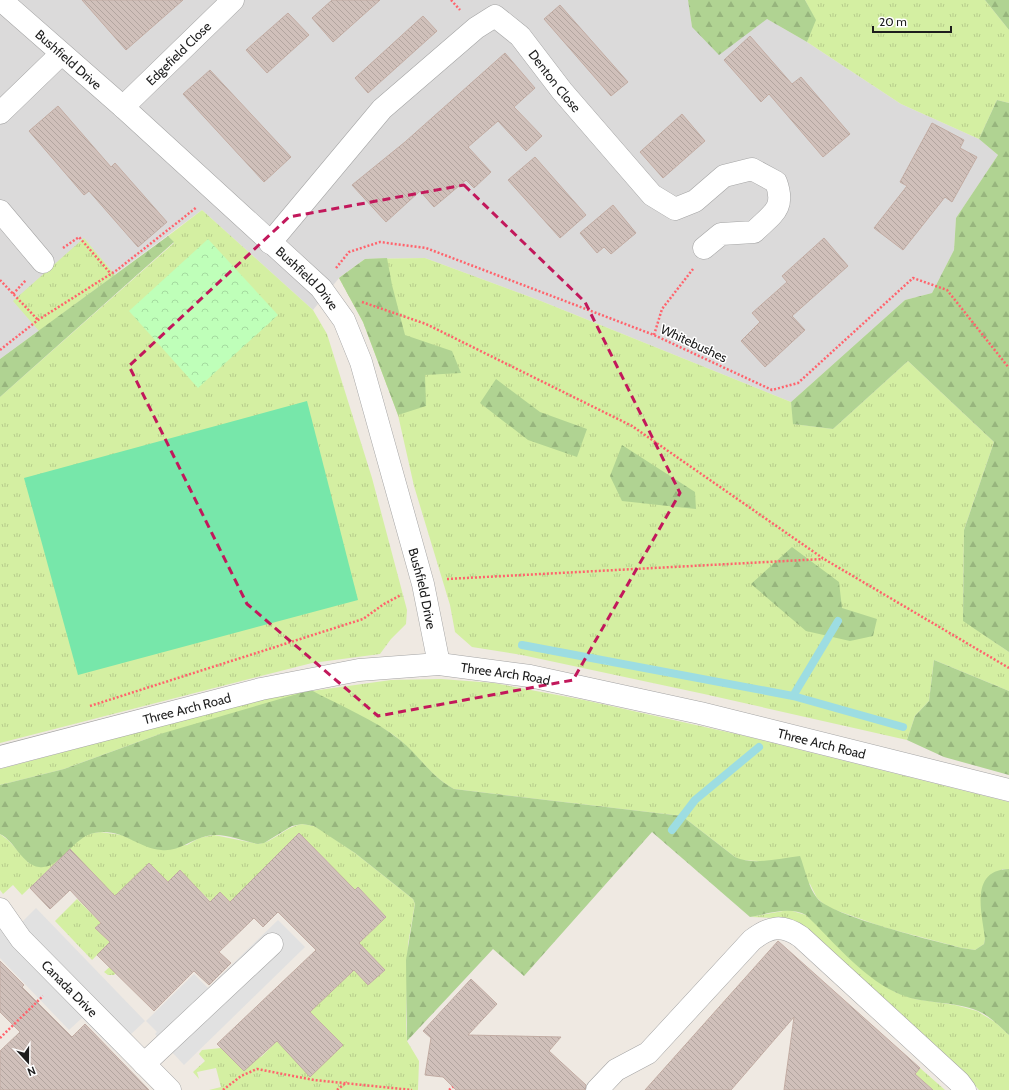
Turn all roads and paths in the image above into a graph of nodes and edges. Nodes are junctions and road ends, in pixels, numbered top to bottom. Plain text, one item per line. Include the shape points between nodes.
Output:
1 (1, 0) edge
2 (232, 0) edge
3 (61, 54) junction
4 (123, 107) junction
5 (0, 112) edge
6 (213, 191) junction
7 (0, 210) edge
8 (270, 243) junction
9 (704, 248) joint
10 (43, 262) joint
11 (111, 274) junction
12 (0, 280) edge
13 (321, 288) junction
14 (358, 301) dead end
15 (38, 320) junction
16 (654, 335) junction
17 (0, 350) edge
18 (1009, 368) edge
19 (439, 664) junction
20 (1009, 668) edge
21 (0, 757) edge
22 (1009, 790) edge
23 (0, 909) edge
24 (272, 944) dead end
25 (60, 979) junction
26 (0, 1038) edge
27 (144, 1064) junction
28 (347, 1082) junction
29 (453, 1087) dead end
30 (170, 1090) edge
31 (223, 1090) edge
32 (337, 1090) edge
33 (412, 1090) edge
34 (449, 1090) edge
35 (597, 1090) edge
36 (965, 1090) edge

1 - 3 street, Bushfield Drive
2 - 4 street, Edgefield Close
3 - 4 street, Bushfield Drive
3 - 5 street
4 - 6 street, Bushfield Drive
6 - 8 street, Bushfield Drive
6 - 11 path via 194,210
7 - 10 street
8 - 9 street, Denton Close via 382,109 476,28 495,16 520,36 562,91 652,195 674,209 695,201 724,176 752,169 776,182 781,196 777,209 754,232 721,234
8 - 13 street, Bushfield Drive
9 - 16 path via 698,263 662,309
10 - 11 path via 79,238
11 - 15 path
12 - 15 path
13 - 16 path, Whitebushes via 349,252 380,242 426,248
13 - 19 street, Bushfield Drive via 344,320 361,362 423,584
14 - 20 path via 426,324 632,426 824,559
15 - 17 path
16 - 18 path, Whitebushes via 772,390 798,383 913,278 947,290
19 - 21 street, Three Arch Road via 359,670 261,689
19 - 22 street, Three Arch Road via 530,676 693,711
23 - 25 street, Canada Drive via 18,935
24 - 27 street
25 - 26 path
25 - 27 street, Canada Drive
27 - 30 street, Canada Drive
28 - 31 path via 314,1080 257,1069 241,1076
28 - 32 path
28 - 33 path
29 - 34 path
35 - 36 street via 616,1070 648,1053 752,940 765,931 783,928 801,937

